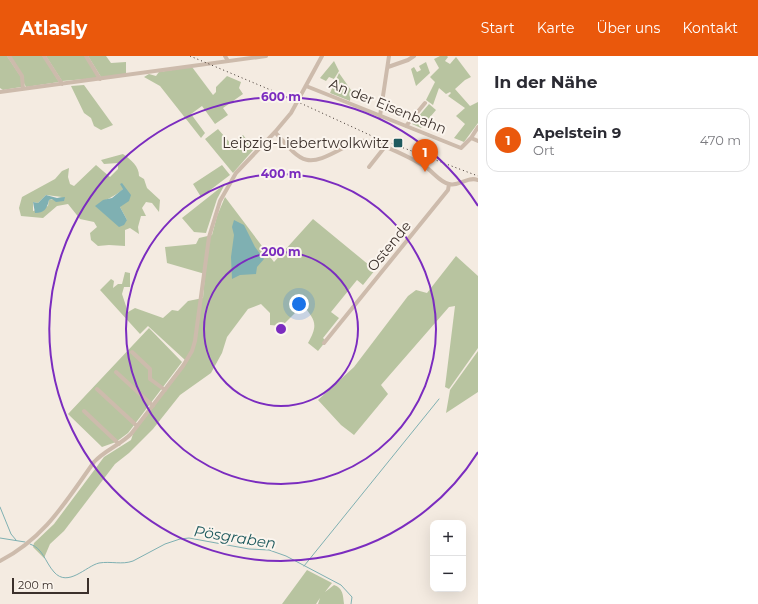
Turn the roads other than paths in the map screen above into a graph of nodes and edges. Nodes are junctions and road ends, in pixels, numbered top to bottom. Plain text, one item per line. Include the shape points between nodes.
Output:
1 (9, 56) edge
2 (44, 56) edge
3 (86, 56) edge
4 (224, 56) edge
5 (266, 56) edge
6 (315, 56) edge
7 (322, 56) edge
8 (389, 56) edge
9 (414, 56) edge
10 (228, 61) junction
11 (319, 61) junction
12 (388, 67) junction
13 (100, 79) junction
14 (62, 84) junction
15 (306, 86) junction
16 (23, 89) junction
17 (0, 92) edge
18 (425, 102) dead end
19 (380, 116) junction
20 (406, 126) junction
21 (478, 127) edge
22 (275, 132) junction
23 (471, 138) junction
24 (478, 140) edge
25 (384, 148) junction
26 (369, 167) dead end
27 (478, 180) edge
28 (449, 184) junction
29 (324, 343) dead end
30 (132, 352) dead end
31 (116, 372) dead end
32 (97, 389) dead end
33 (165, 390) junction
34 (153, 406) junction
35 (84, 411) dead end
36 (137, 426) junction
37 (119, 444) junction
38 (0, 561) edge

1 - 16 street via 22,76
2 - 14 street
3 - 13 street
4 - 10 street
5 - 10 street
6 - 11 street
7 - 11 street
8 - 12 street
9 - 12 street
10 - 13 street
11 - 15 street
12 - 19 street
13 - 14 street
14 - 16 street
15 - 19 street, An der Eisenbahn
15 - 22 street via 291,113
16 - 17 street
18 - 20 street
19 - 20 street, An der Eisenbahn
20 - 23 street, An der Eisenbahn via 461,148
21 - 23 street
22 - 25 street via 295,155 307,161 318,160 358,141 366,141
22 - 33 street via 236,173 220,201 209,237 195,341 187,361
23 - 24 street
25 - 26 street
25 - 28 street via 424,166
27 - 28 street
28 - 29 street, Ostende via 448,190
30 - 33 street via 150,369 150,379
31 - 34 street
32 - 36 street
33 - 34 street
34 - 36 street
35 - 37 street
36 - 37 street
37 - 38 street via 106,450 94,462 55,517 32,541

